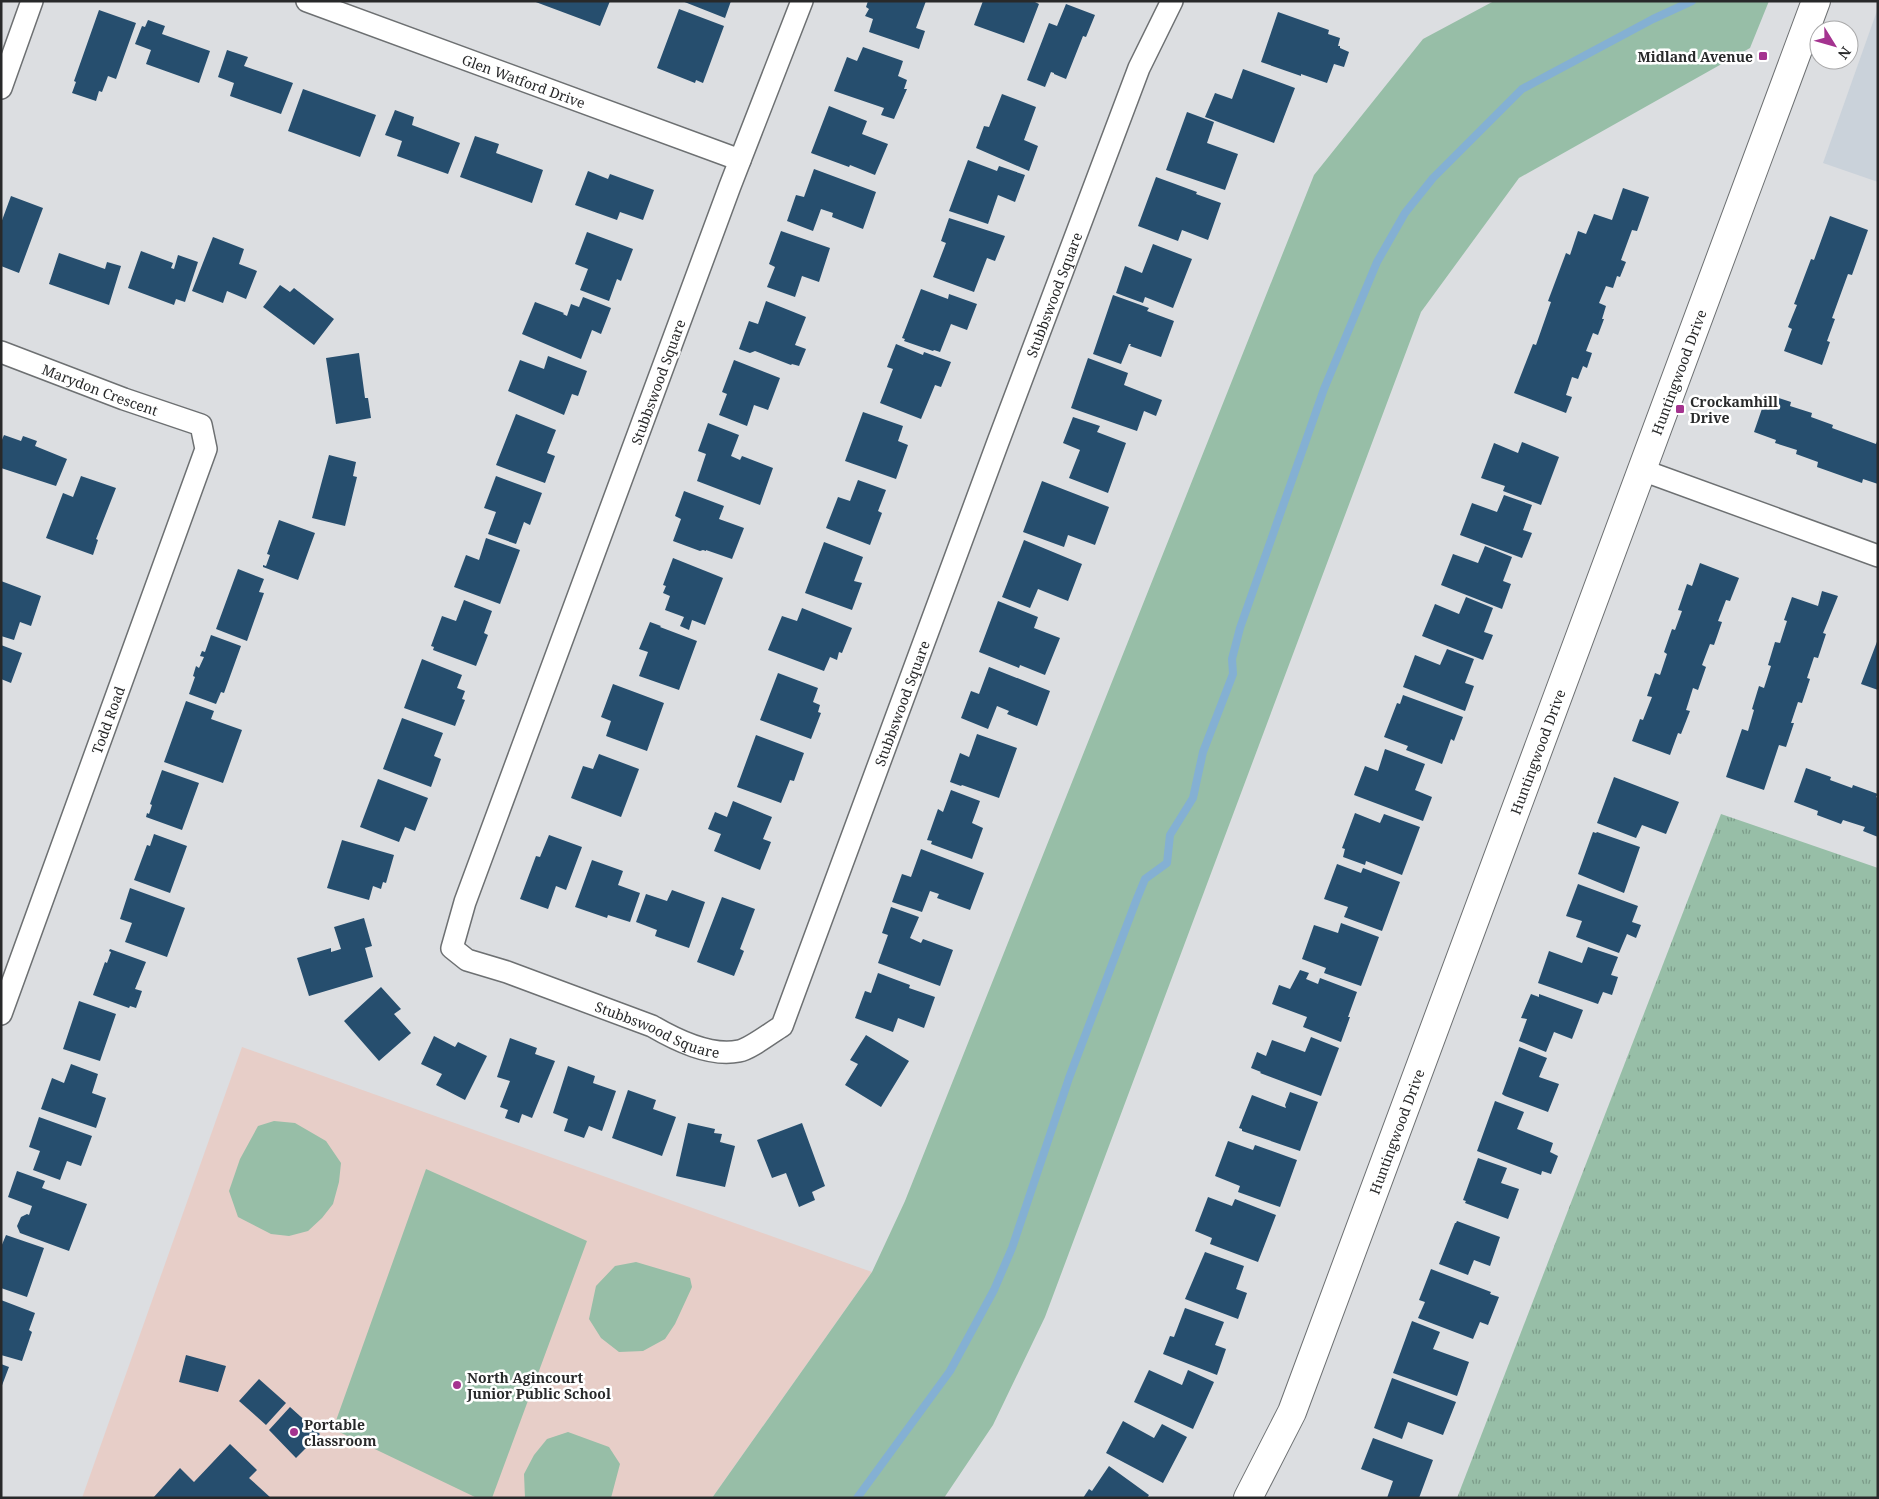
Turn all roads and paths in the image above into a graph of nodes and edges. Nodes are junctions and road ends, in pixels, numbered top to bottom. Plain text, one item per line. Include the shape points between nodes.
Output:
1 (32, 1) edge
2 (307, 1) edge
3 (802, 1) edge
4 (1172, 1) edge
5 (1816, 1) edge
6 (1, 88) edge
7 (740, 160) junction
8 (1, 352) edge
9 (201, 425) joint
10 (1642, 470) junction
11 (1878, 556) edge
12 (1, 1014) edge
13 (1248, 1498) edge

1 - 6 street
2 - 7 street, Glen Watford Drive
3 - 7 street, Stubbswood Square
4 - 7 street, Stubbswood Square via 1136,77 782,1026 740,1051 721,1051 698,1048 652,1026 467,960 452,948 465,902
5 - 10 street, Huntingwood Drive
8 - 9 street, Marydon Crescent
9 - 12 street, Todd Road via 206,450
10 - 11 street
10 - 13 street, Huntingwood Drive via 1292,1412

